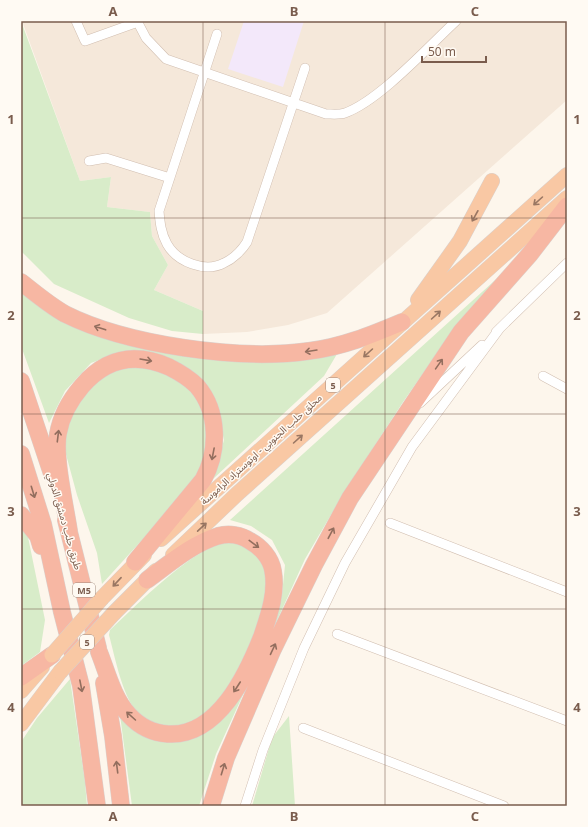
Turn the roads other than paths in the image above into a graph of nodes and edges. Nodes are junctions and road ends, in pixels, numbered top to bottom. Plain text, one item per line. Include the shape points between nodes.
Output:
1 (76, 21) edge
2 (138, 21) edge
3 (456, 21) edge
4 (217, 34) dead end
5 (305, 68) dead end
6 (205, 72) junction
7 (294, 103) junction
8 (89, 161) dead end
9 (567, 175) edge
10 (170, 178) junction
11 (492, 181) dead end
12 (567, 198) edge
13 (567, 206) edge
14 (567, 263) edge
15 (21, 282) edge
16 (402, 322) junction
17 (500, 328) junction
18 (543, 376) dead end
19 (21, 381) edge
20 (567, 389) edge
21 (397, 425) junction
22 (21, 454) edge
23 (21, 515) edge
24 (390, 523) dead end
25 (69, 530) junction
26 (135, 562) junction
27 (146, 580) junction
28 (567, 592) edge
29 (62, 612) junction
30 (337, 634) dead end
31 (99, 652) junction
32 (52, 655) junction
33 (21, 677) edge
34 (21, 691) edge
35 (567, 721) edge
36 (21, 724) edge
37 (302, 728) dead end
38 (97, 806) edge
39 (121, 806) edge
40 (211, 806) edge
41 (246, 806) edge
42 (504, 806) edge

1 - 2 street via 85,41
2 - 6 street via 146,38 166,59
3 - 7 street via 384,88 344,114 326,114
4 - 6 street
5 - 7 street
6 - 7 street
6 - 10 street
7 - 10 street via 251,235 244,246 224,264 208,267 191,264 168,245 160,228 159,211
8 - 10 street via 106,158
9 -> 16 highway, محلق حلب الجنوبي - اوتوستراد الراموسة / 5
11 -> 16 highway via 460,241
27 -> 12 highway, محلق حلب الجنوبي - اوتوستراد الراموسة / 5 via 243,489
21 -> 13 highway via 461,332 530,254
14 - 17 street
16 -> 15 highway via 358,340 310,351 257,354 230,352 165,344 97,327 64,313
16 -> 26 highway, محلق حلب الجنوبي - اوتوستراد الراموسة / 5
17 - 21 street
17 - 41 street via 412,448 345,562 301,655 263,750
18 - 20 street
19 - 25 highway, طريق حلب دمشق الدولي / M5
40 -> 21 highway via 226,758 280,635 350,498
22 -> 29 highway, M5 via 43,524
23 - 29 highway via 38,536
24 - 28 street
25 -> 26 highway via 57,450 60,424 73,397 98,370 122,360 144,359 177,371 196,385 210,412 215,440 214,454 203,480
25 - 31 highway, طريق حلب دمشق الدولي / M5
26 -> 32 highway, محلق حلب الجنوبي - اوتوستراد الراموسة / 5, bridge
27 -> 31 highway via 177,558 220,535 244,537 263,551 273,570 274,594 256,650 239,686 209,721 184,733 159,733 150,730 129,715 120,703
27 - 36 highway, محلق حلب الجنوبي - اوتوستراد الراموسة / 5, bridge via 60,672
29 -> 38 highway, M5 via 81,686
30 - 35 street
39 -> 31 highway, طريق حلب دمشق الدولي / M5
32 - 33 highway
32 - 34 highway
37 - 42 street

